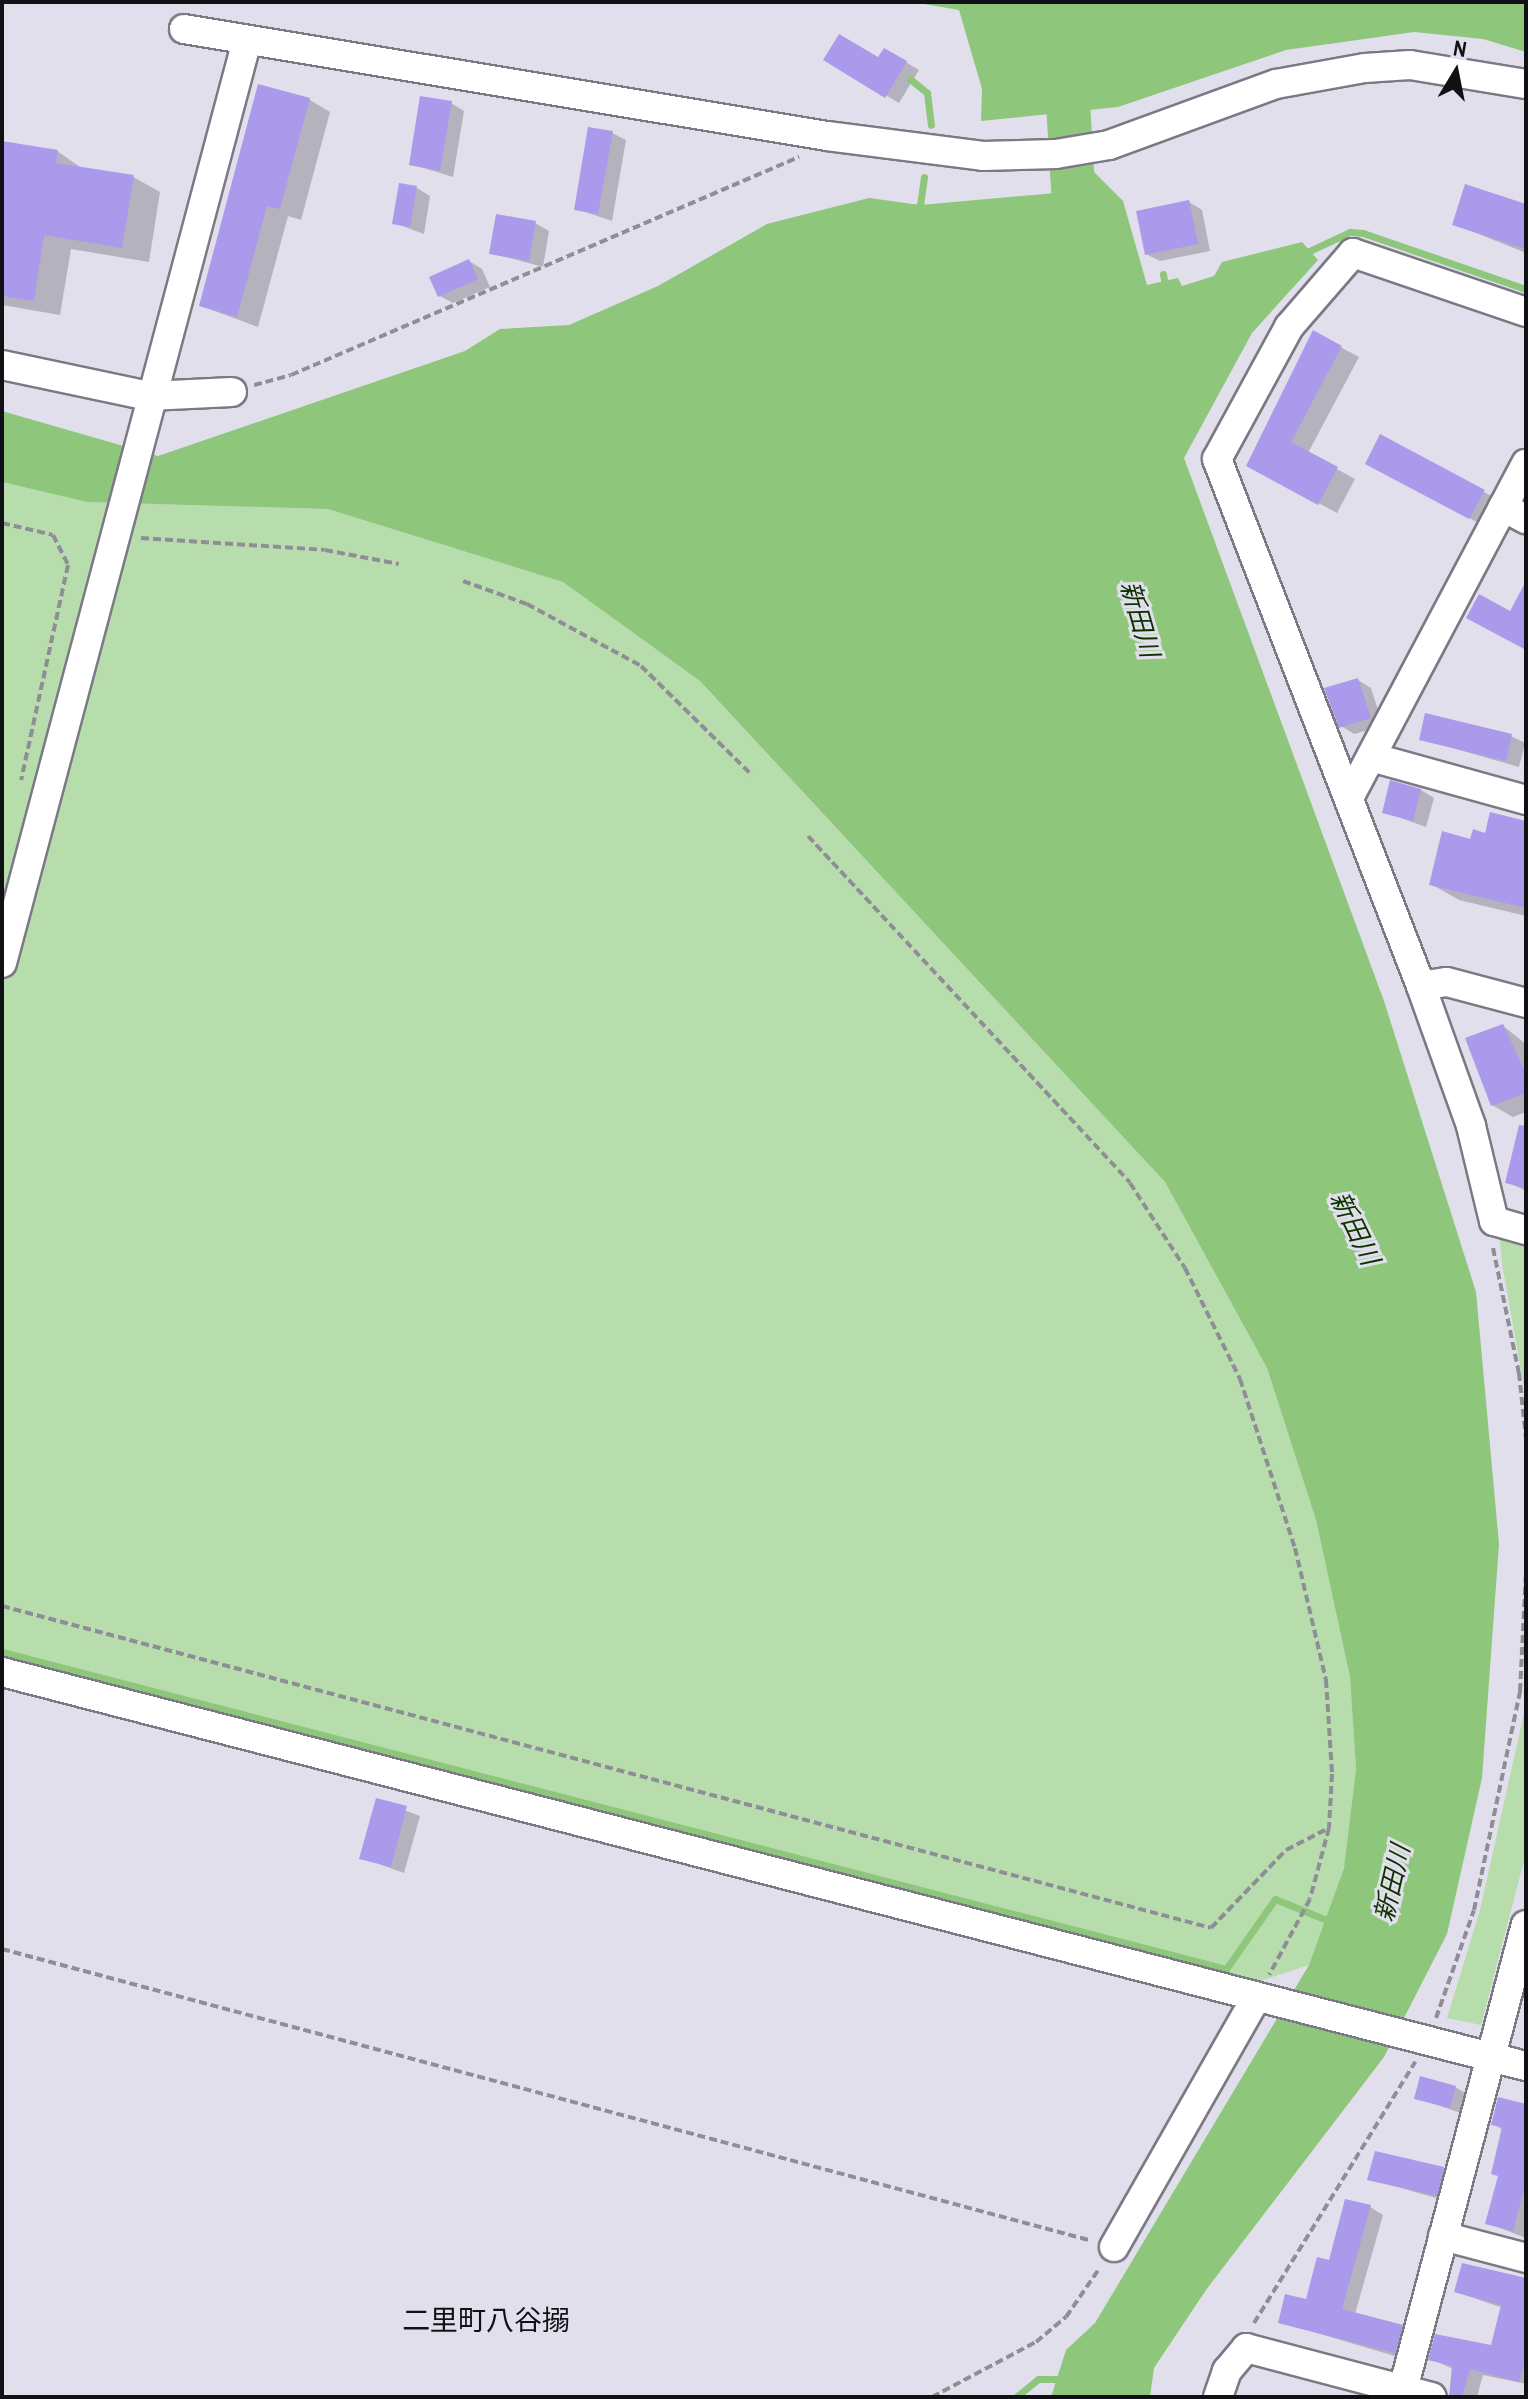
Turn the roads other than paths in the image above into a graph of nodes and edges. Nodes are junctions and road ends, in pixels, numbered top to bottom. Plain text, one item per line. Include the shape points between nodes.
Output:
1 (184, 29) dead end
2 (247, 40) junction
3 (1526, 84) edge
4 (1526, 312) edge
5 (2, 365) edge
6 (232, 392) road end
7 (146, 408) junction
8 (1526, 464) edge
9 (1515, 513) edge
10 (1371, 757) junction
11 (1350, 796) junction
12 (1526, 800) edge
13 (2, 963) edge
14 (1421, 986) junction
15 (1526, 1003) edge
16 (1526, 1230) edge
17 (2, 1672) edge
18 (1526, 1925) edge
19 (1256, 1998) junction
20 (1490, 2057) junction
21 (1526, 2066) edge
22 (1443, 2236) junction
23 (1114, 2247) road end
24 (1526, 2258) edge
25 (1402, 2393) edge
26 (1218, 2397) edge
27 (1432, 2397) edge

1 - 2 street
2 - 3 street via 827,136 983,156 1056,154 1109,145 1276,84 1365,68 1410,65
2 - 7 street
4 - 11 street via 1353,253 1289,327 1217,459 1340,782
5 - 7 street
6 - 7 street
7 - 13 street
8 - 9 street
9 - 10 street
10 - 11 street
10 - 12 street
11 - 14 street
14 - 15 street via 1447,982
14 - 16 street via 1471,1126 1494,1221
17 - 19 street
18 - 20 street
19 - 20 street
19 - 23 street
20 - 21 street
20 - 22 street
22 - 24 street
22 - 25 street
25 - 26 street via 1246,2348 1227,2371
25 - 27 street

